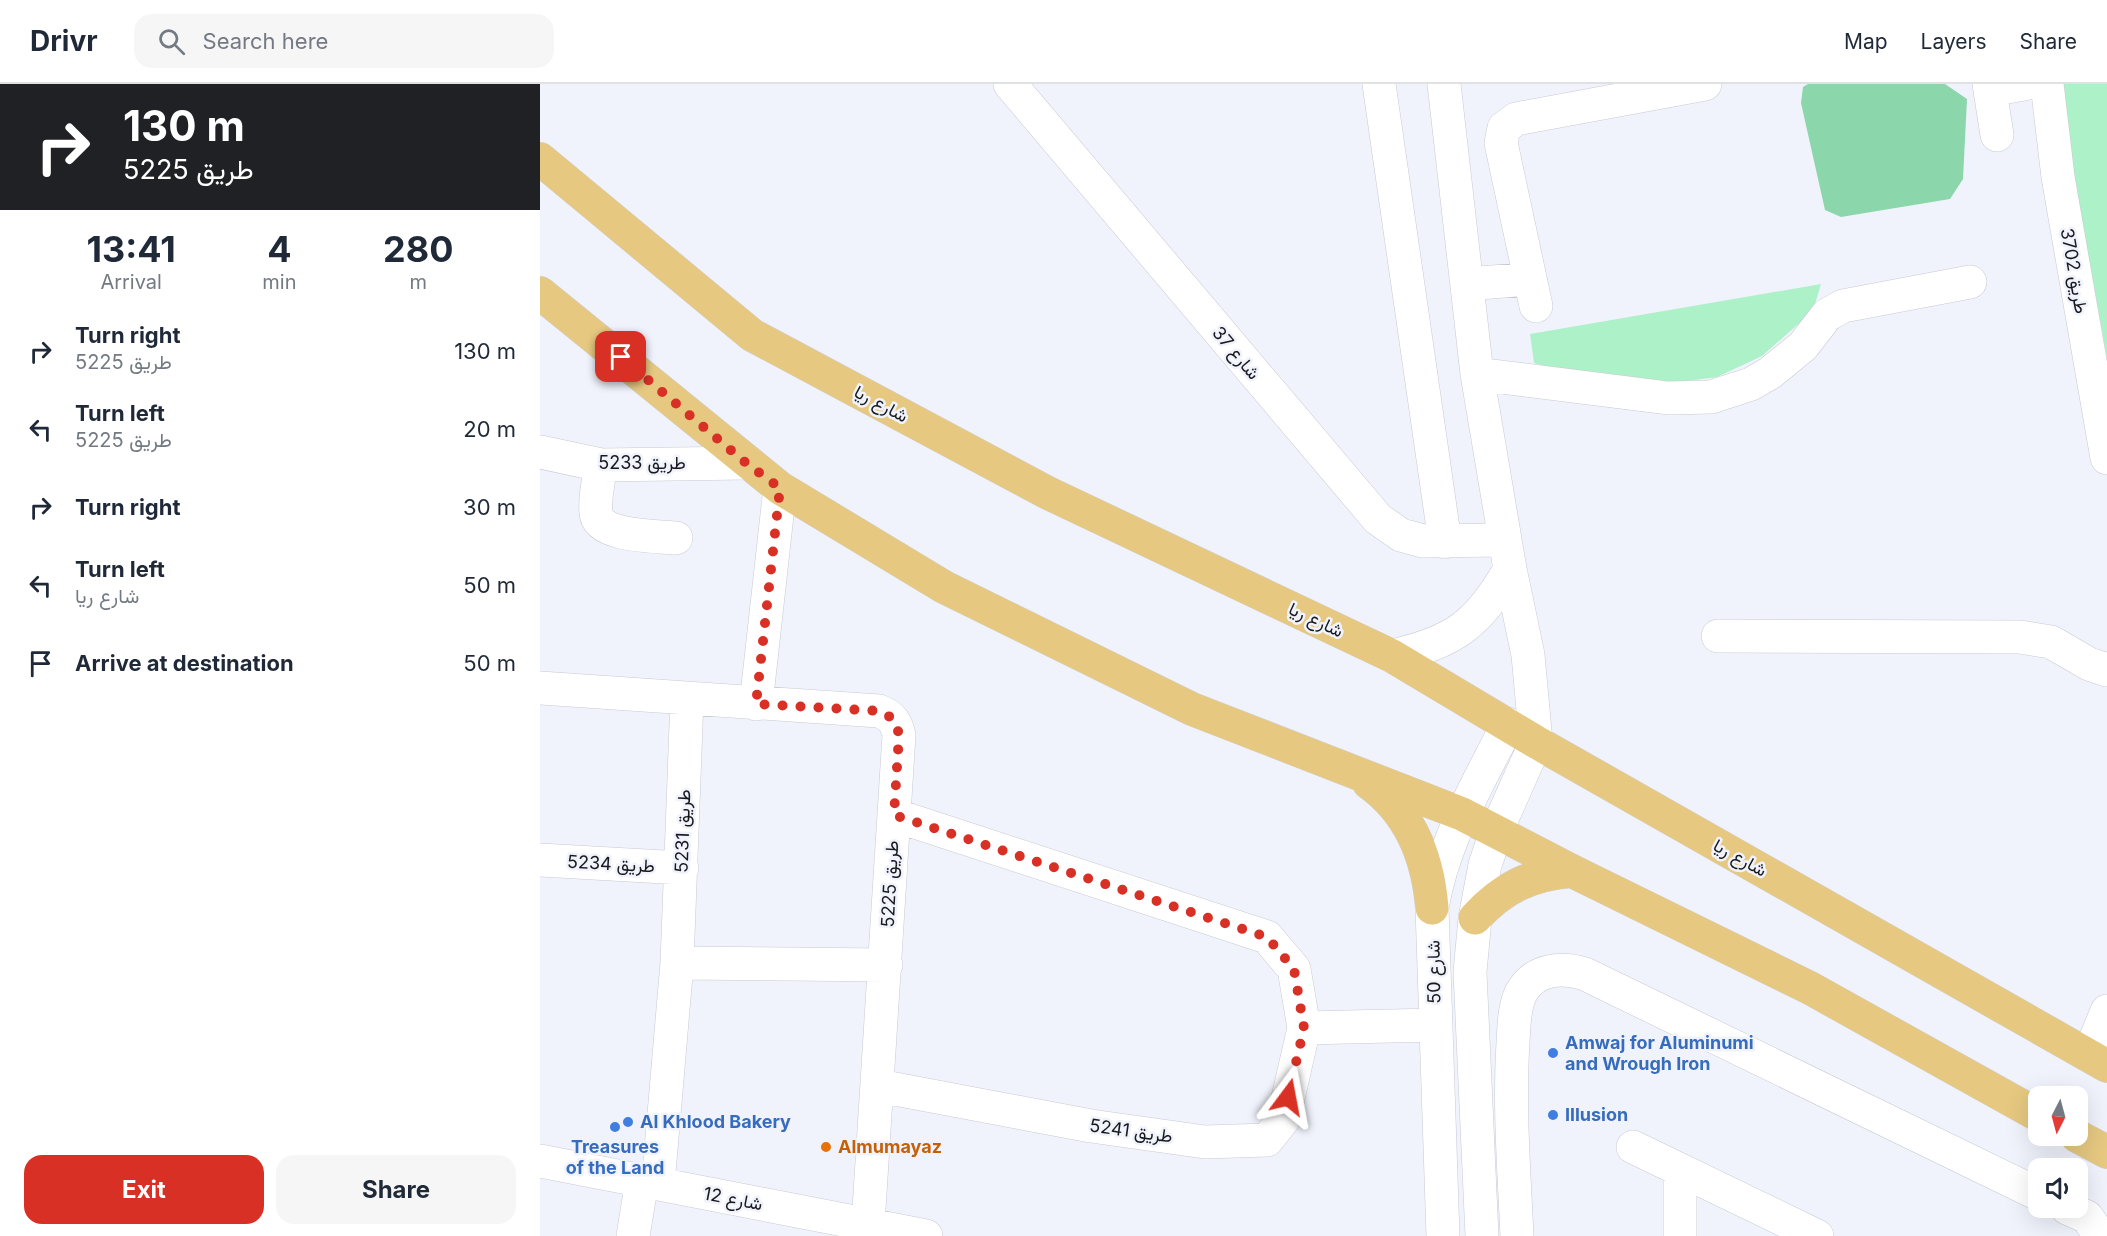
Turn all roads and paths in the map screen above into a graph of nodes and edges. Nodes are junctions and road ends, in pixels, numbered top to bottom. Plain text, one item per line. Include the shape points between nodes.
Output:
1 (1010, 84) edge
2 (1379, 84) edge
3 (1444, 84) edge
4 (1705, 84) edge
5 (2024, 84) edge
6 (2047, 84) edge
7 (1990, 87) edge
8 (1996, 135) dead end
9 (540, 159) edge
10 (1970, 282) dead end
11 (1467, 284) junction
12 (540, 293) edge
13 (1477, 374) junction
14 (540, 452) edge
15 (2107, 458) edge
16 (746, 463) junction
17 (601, 465) junction
18 (780, 488) junction
19 (676, 538) dead end
20 (1445, 542) junction
21 (1508, 554) junction
22 (1718, 636) dead end
23 (1392, 656) junction
24 (2107, 670) edge
25 (540, 688) edge
26 (687, 699) junction
27 (756, 704) junction
28 (1508, 724) junction
29 (1536, 742) junction
30 (1336, 765) junction
31 (1462, 814) junction
32 (894, 815) junction
33 (1496, 832) junction
34 (540, 860) edge
35 (682, 868) junction
36 (1572, 872) junction
37 (1432, 908) junction
38 (1475, 918) junction
39 (677, 963) junction
40 (886, 965) junction
41 (2107, 1011) edge
42 (1435, 1025) junction
43 (1304, 1028) junction
44 (2098, 1060) edge
45 (879, 1086) junction
46 (2028, 1109) edge
47 (2088, 1142) edge
48 (1633, 1147) dead end
49 (2107, 1152) edge
50 (540, 1161) edge
51 (1680, 1170) junction
52 (650, 1183) junction
53 (2028, 1189) edge
54 (2088, 1218) edge
55 (868, 1225) junction
56 (633, 1236) edge
57 (926, 1236) edge
58 (1443, 1236) edge
59 (1482, 1236) edge
60 (1517, 1236) edge
61 (1680, 1236) edge
62 (1817, 1236) edge
63 (2100, 1236) edge

1 - 20 street, شارع 37 via 1360,502 1401,535
2 - 20 street
3 - 11 street
4 - 11 street via 1509,122 1501,143 1533,292
5 - 7 street
6 - 15 street, طريق 3702 via 2058,177
7 - 8 street
9 - 23 main road, شارع ريا via 752,335 1048,493
10 - 13 street via 1843,306 1827,315 1803,346 1770,374 1711,397 1668,398
11 - 13 street
12 - 16 main road
13 - 21 street
14 - 17 street, طريق 5233
16 - 17 street, طريق 5233
16 - 18 main road
17 - 19 street via 596,513 600,524 612,530
18 - 27 street
18 - 30 main road via 875,548 995,614 1192,709
20 - 21 street, شارع 37
21 - 23 street via 1491,602 1463,629 1430,648
21 - 29 street via 1528,655
22 - 24 street via 2020,637 2051,642
23 - 28 main road, شارع ريا
25 - 26 street, طريق 5225
26 - 27 street, طريق 5225
26 - 35 street, طريق 5231
27 - 32 street, طريق 5225 via 879,711 889,715 899,735
28 - 29 main road, شارع ريا
28 - 31 street, شارع 50
29 - 33 street, شارع 50
29 - 44 main road, شارع ريا
30 - 31 main road
30 - 37 main road via 1381,792 1408,825 1424,856
31 - 33 main road
31 - 37 street, شارع 50 via 1442,859
32 - 40 street, طريق 5225
32 - 43 street, طريق 5241 via 1267,937 1294,969
33 - 36 main road
33 - 38 street, شارع 50
34 - 35 street, طريق 5234
35 - 39 street, طريق 5231
36 - 38 main road via 1528,879 1490,902
36 - 46 main road via 1810,988
37 - 42 street, شارع 50
38 - 59 street, شارع 50 via 1470,972
39 - 40 street
39 - 52 street, طريق 5231
40 - 45 street, طريق 5225
41 - 44 street
42 - 43 street
42 - 58 street, شارع 50
43 - 45 street, طريق 5241 via 1283,1120 1267,1140 1205,1142 1091,1126
45 - 55 street, طريق 5225
47 - 49 main road
48 - 51 street
50 - 52 street, شارع 12
51 - 61 street
51 - 62 street
52 - 55 street, شارع 12
52 - 56 street, طريق 5231
53 - 60 street via 1585,974 1568,969 1550,970 1533,978 1521,992 1516,1010 1511,1112
54 - 63 street
55 - 57 street, شارع 12

